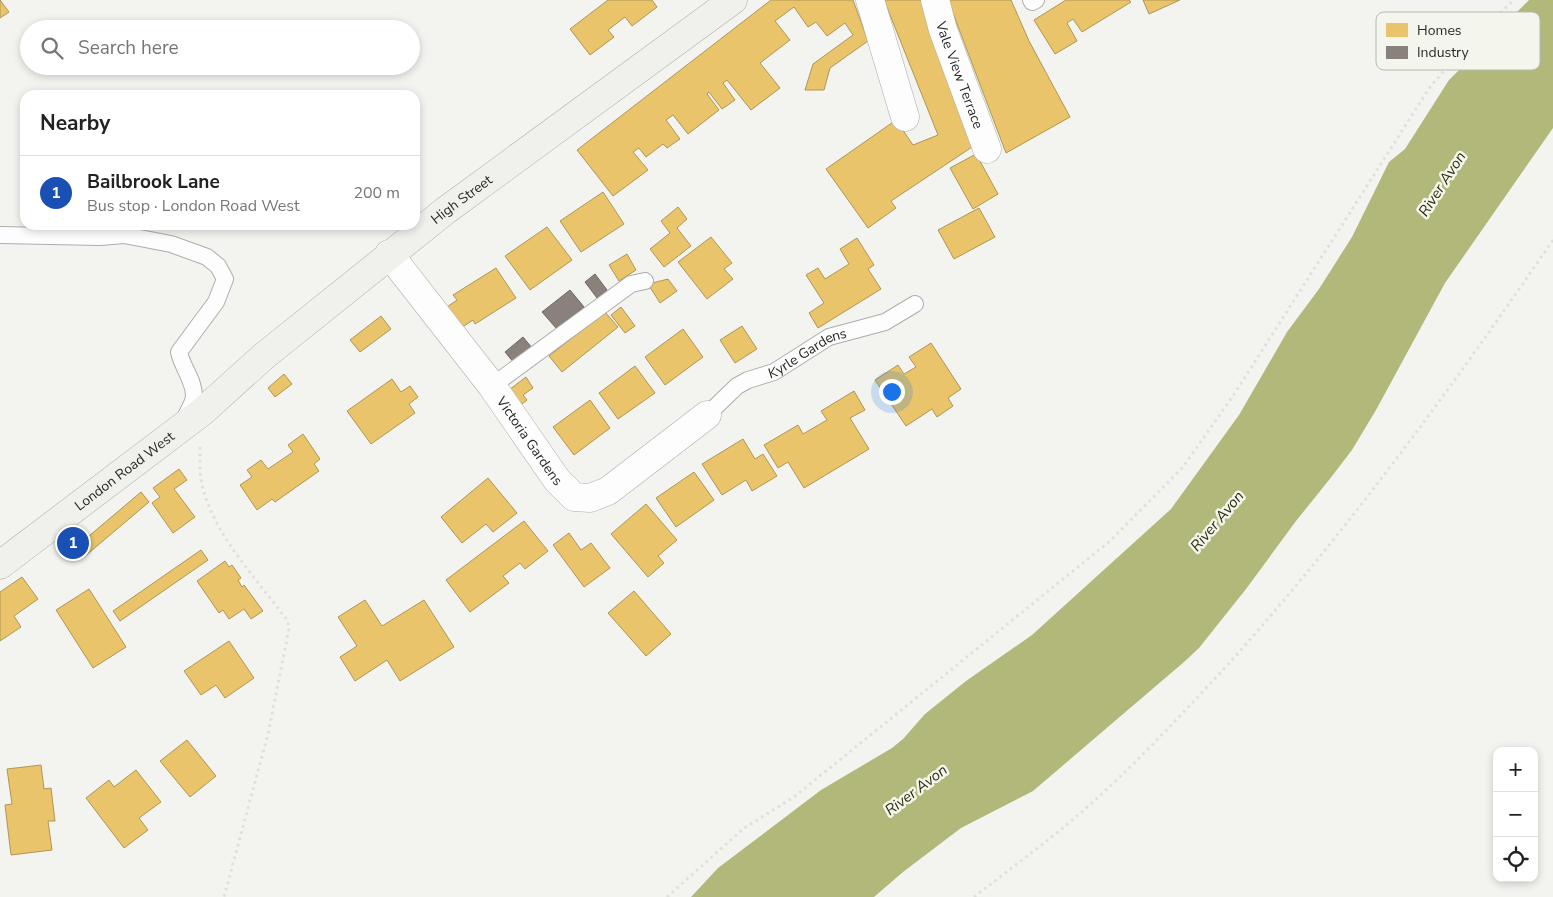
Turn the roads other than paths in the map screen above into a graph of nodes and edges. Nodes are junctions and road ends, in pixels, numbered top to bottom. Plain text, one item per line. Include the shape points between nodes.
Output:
1 (733, 0) edge
2 (870, 0) edge
3 (936, 0) edge
4 (1031, 0) edge
5 (1036, 0) edge
6 (905, 117) dead end
7 (987, 149) dead end
8 (0, 235) edge
9 (389, 254) junction
10 (645, 281) dead end
11 (915, 304) dead end
12 (492, 386) junction
13 (707, 415) joint
14 (191, 420) junction
15 (0, 565) edge

1 - 9 street, High Street
2 - 6 street
3 - 7 street, Vale View Terrace via 943,30
4 - 5 lane
8 - 14 lane via 124,235 171,244 207,257 218,266 225,279 216,302 179,352 195,398
9 - 12 street, Victoria Gardens
9 - 14 street, High Street
10 - 12 lane via 631,284
11 - 13 lane, Kyrle Gardens via 885,322 829,337 774,372 748,380 737,386
12 - 13 street, Victoria Gardens via 556,480 574,497 590,498 608,491
14 - 15 street, London Road West

